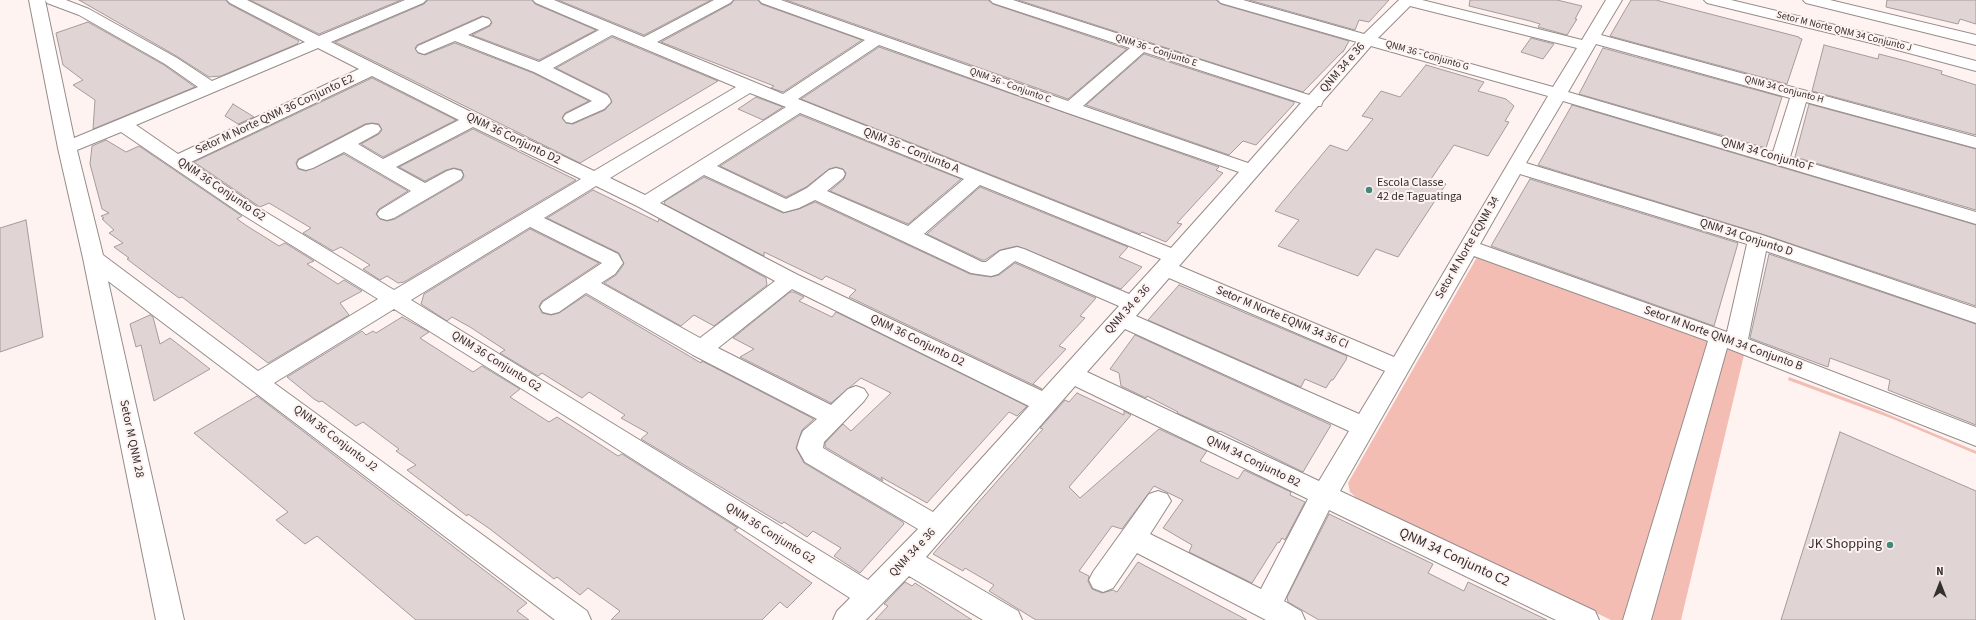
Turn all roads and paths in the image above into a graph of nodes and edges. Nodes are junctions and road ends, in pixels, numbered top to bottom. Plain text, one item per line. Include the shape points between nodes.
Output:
1 (42, 0) edge
2 (235, 0) edge
3 (418, 0) edge
4 (541, 0) edge
5 (725, 0) edge
6 (767, 0) edge
7 (998, 0) edge
8 (1226, 0) edge
9 (1408, 0) edge
10 (1614, 0) edge
11 (1712, 0) edge
12 (1811, 0) edge
13 (483, 22) dead end
14 (612, 29) junction
15 (454, 35) junction
16 (877, 39) junction
17 (1368, 39) junction
18 (1976, 40) edge
19 (319, 42) junction
20 (646, 42) junction
21 (1590, 42) junction
22 (1141, 46) junction
23 (424, 49) dead end
24 (1976, 66) edge
25 (540, 68) junction
26 (373, 69) junction
27 (749, 86) junction
28 (210, 87) junction
29 (1558, 94) junction
30 (1800, 94) junction
31 (1315, 102) junction
32 (792, 103) junction
33 (1071, 108) junction
34 (572, 118) dead end
35 (473, 120) junction
36 (122, 124) junction
37 (372, 129) dead end
38 (1976, 143) edge
39 (345, 144) junction
40 (67, 148) junction
41 (1780, 158) junction
42 (178, 161) junction
43 (306, 164) dead end
44 (1515, 166) junction
45 (382, 167) junction
46 (703, 167) junction
47 (1253, 171) junction
48 (836, 174) dead end
49 (454, 175) dead end
50 (978, 177) junction
51 (596, 178) junction
52 (425, 191) junction
53 (814, 192) junction
54 (646, 203) junction
55 (387, 214) dead end
56 (529, 218) junction
57 (1976, 218) edge
58 (910, 235) junction
59 (1758, 241) junction
60 (1468, 247) junction
61 (92, 258) junction
62 (1171, 263) junction
63 (790, 280) junction
64 (586, 284) junction
65 (394, 299) junction
66 (551, 307) dead end
67 (1127, 311) junction
68 (1976, 316) edge
69 (1726, 344) junction
70 (701, 349) junction
71 (1399, 368) junction
72 (1071, 374) junction
73 (258, 382) junction
74 (856, 395) dead end
75 (1045, 402) junction
76 (834, 417) junction
77 (1364, 427) junction
78 (1976, 437) edge
79 (1323, 496) junction
80 (1158, 501) dead end
81 (937, 527) junction
82 (1132, 538) junction
83 (907, 560) junction
84 (1103, 580) dead end
85 (871, 597) junction
86 (1267, 606) junction
87 (170, 620) edge
88 (577, 620) edge
89 (847, 620) edge
90 (1008, 620) edge
91 (1291, 620) edge
92 (1585, 620) edge
93 (1637, 620) edge

1 - 28 street via 84,12 171,61
1 - 40 street, Setor M QNM 28
2 - 19 street, QNM 36 Conjunto D2
3 - 19 street
4 - 14 street, QNM 36 - Conjunto A
5 - 20 street
6 - 16 street, QNM 36 - Conjunto C
7 - 22 street, QNM 36 - Conjunto E
8 - 17 street, QNM 36 - Conjunto G
9 - 17 street, QNM 34 e 36
9 - 21 street, QNM 34 Conjunto H
10 - 21 street, Setor M Norte EQNM 34
11 - 24 street, Setor M Norte QNM 34 Conjunto J
12 - 18 street
13 - 15 street
14 - 20 street, QNM 36 - Conjunto A
14 - 25 street
15 - 23 street
15 - 25 street
16 - 32 street
16 - 33 street, QNM 36 - Conjunto C
17 - 29 street, QNM 36 - Conjunto G
17 - 31 street, QNM 34 e 36
19 - 26 street, QNM 36 Conjunto D2
19 - 28 street
20 - 27 street, QNM 36 - Conjunto A
21 - 29 street, Setor M Norte EQNM 34
21 - 30 street, QNM 34 Conjunto H
22 - 31 street, QNM 36 - Conjunto E
22 - 33 street
25 - 34 street via 601,99 602,102 598,105
26 - 35 street, QNM 36 Conjunto D2
26 - 42 street, Setor M Norte QNM 36 Conjunto E2
27 - 32 street, QNM 36 - Conjunto A
27 - 51 street
28 - 36 street
29 - 41 street, QNM 34 Conjunto F
29 - 44 street, Setor M Norte EQNM 34
30 - 38 street, QNM 34 Conjunto H
30 - 41 street
31 - 47 street, QNM 34 e 36
32 - 46 street
32 - 50 street, QNM 36 - Conjunto A
33 - 47 street, QNM 36 - Conjunto C
35 - 45 street
35 - 51 street, QNM 36 Conjunto D2
36 - 40 street
36 - 42 street, QNM 36 Conjunto G2
37 - 39 street
39 - 43 street
39 - 45 street
40 - 61 street, Setor M QNM 28
41 - 57 street, QNM 34 Conjunto F
42 - 65 street, QNM 36 Conjunto G2 via 246,209
44 - 59 street, QNM 34 Conjunto D
44 - 60 street, Setor M Norte EQNM 34
45 - 52 street
46 - 53 street via 779,205 792,204
46 - 54 street
47 - 62 street, QNM 34 e 36
48 - 53 street
49 - 52 street
50 - 58 street
50 - 62 street, QNM 36 - Conjunto A
51 - 54 street, QNM 36 Conjunto D2
51 - 56 street
52 - 55 street
53 - 58 street
54 - 63 street, QNM 36 Conjunto D2
56 - 64 street via 612,259 613,263 608,269
56 - 65 street
58 - 67 street via 978,268 995,267 1007,256 1017,254
59 - 68 street, QNM 34 Conjunto D
59 - 69 street
60 - 69 street, Setor M Norte QNM 34 Conjunto B
60 - 71 street, Setor M Norte EQNM 34
61 - 73 street, QNM 36 Conjunto J2
61 - 87 street, Setor M QNM 28
62 - 67 street, QNM 34 e 36
62 - 71 street, Setor M Norte EQNM 34 36 CI
63 - 70 street
63 - 75 street, QNM 36 Conjunto D2
64 - 66 street
64 - 70 street
65 - 73 street
65 - 85 street, QNM 36 Conjunto G2
67 - 72 street, QNM 34 e 36
67 - 77 street
69 - 78 street, Setor M Norte QNM 34 Conjunto B
69 - 93 street
70 - 76 street
71 - 77 street, Setor M Norte EQNM 34
72 - 75 street, QNM 34 e 36
72 - 79 street, QNM 34 Conjunto B2
73 - 88 street, QNM 36 Conjunto J2
74 - 76 street
75 - 81 street, QNM 34 e 36
76 - 81 street via 812,438 810,448 814,455
77 - 79 street, Setor M Norte EQNM 34
79 - 86 street
79 - 92 street, QNM 34 Conjunto C2
80 - 82 street
81 - 83 street, QNM 34 e 36
82 - 84 street
82 - 86 street
83 - 85 street, QNM 34 e 36
83 - 90 street
85 - 89 street, QNM 34 e 36
86 - 91 street

